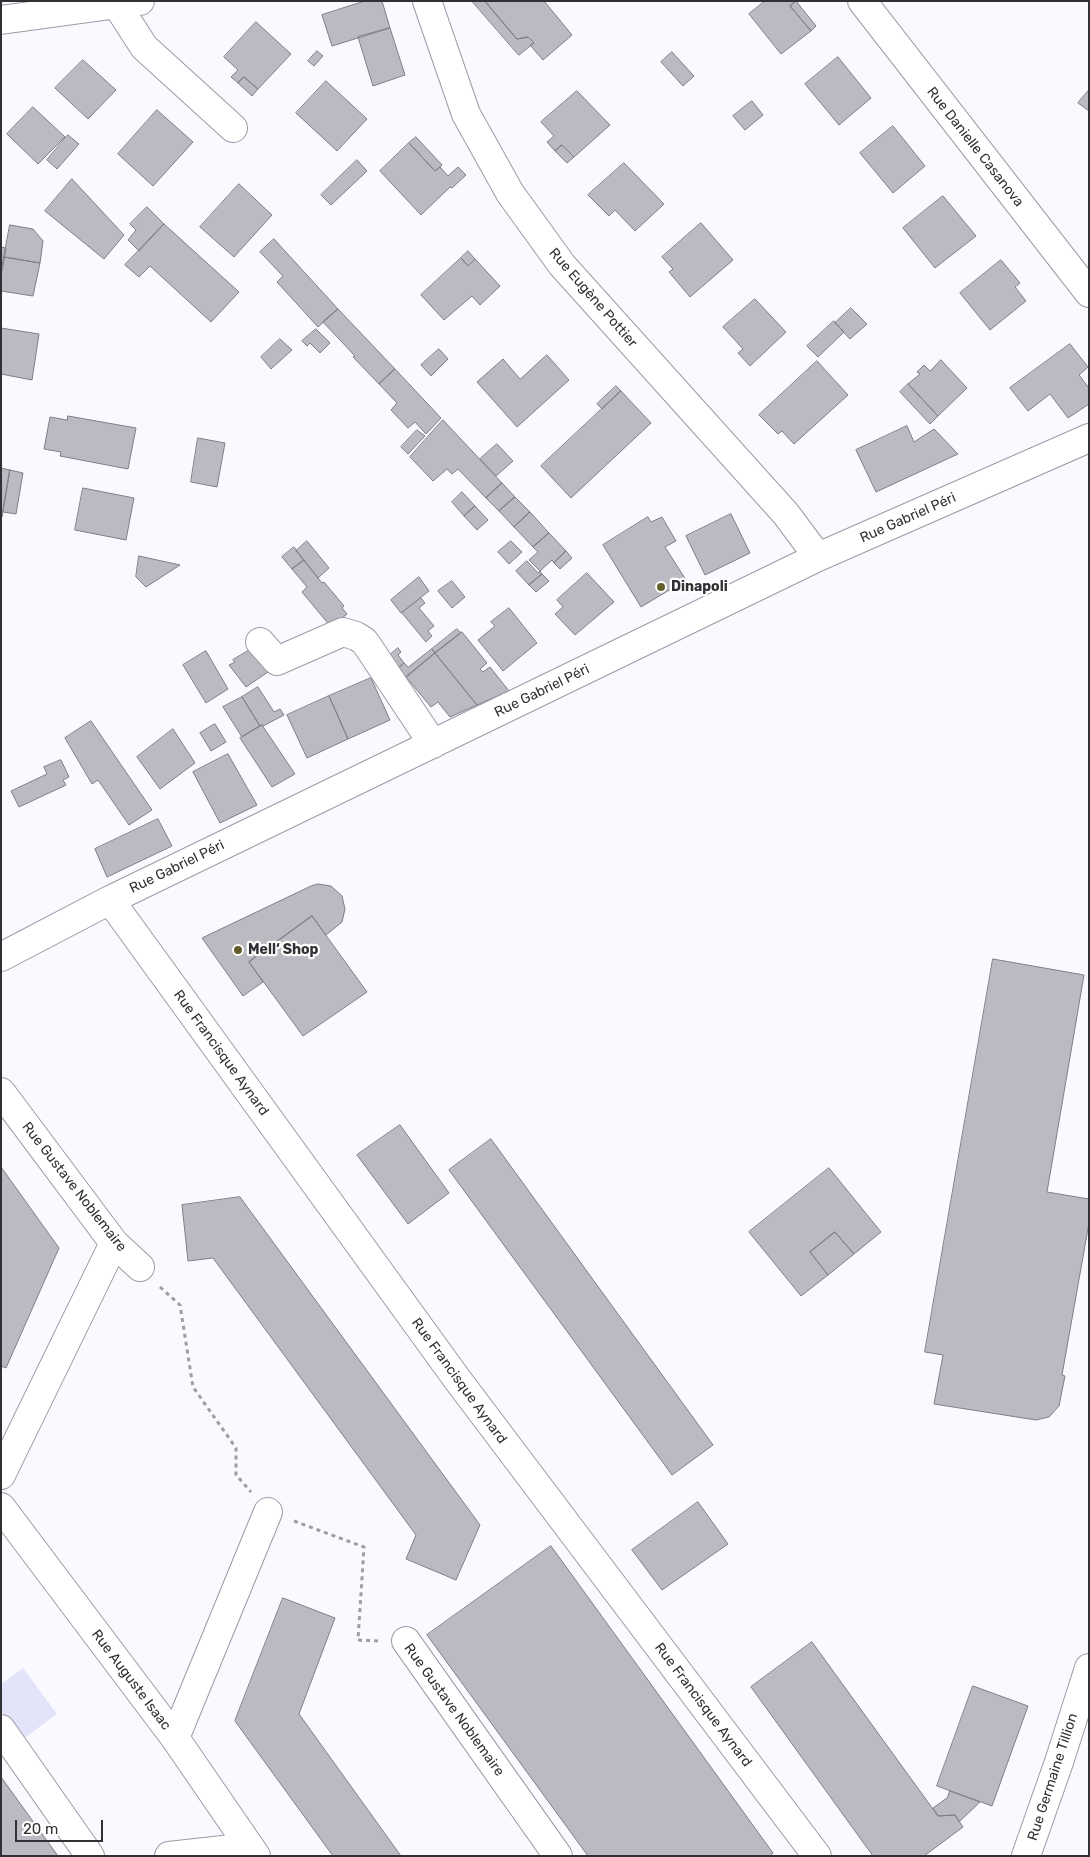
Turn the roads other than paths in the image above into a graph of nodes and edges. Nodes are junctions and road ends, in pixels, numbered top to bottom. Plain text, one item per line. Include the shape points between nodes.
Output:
1 (427, 1) edge
2 (862, 1) edge
3 (128, 3) edge
4 (57, 7) edge
5 (1, 20) edge
6 (233, 128) dead end
7 (1089, 293) edge
8 (1089, 438) edge
9 (818, 557) junction
10 (260, 642) dead end
11 (433, 744) junction
12 (110, 900) junction
13 (1, 957) edge
14 (1, 1092) edge
15 (114, 1243) junction
16 (140, 1267) road end
17 (1, 1475) edge
18 (1, 1507) edge
19 (268, 1512) road end
20 (406, 1641) road end
21 (1089, 1668) edge
22 (1, 1729) edge
23 (175, 1738) junction
24 (253, 1851) edge
25 (90, 1856) edge
26 (169, 1856) edge
27 (558, 1856) edge
28 (817, 1856) edge
29 (1026, 1856) edge

1 - 9 street, Rue Eugène Pottier via 466,114 510,193 562,265 786,514
2 - 7 street, Rue Danielle Casanova
3 - 4 street
3 - 6 street via 144,47
4 - 5 street
8 - 9 street, Rue Gabriel Péri
9 - 11 street, Rue Gabriel Péri
10 - 11 street via 276,661 343,632 356,636 369,648
11 - 12 street, Rue Gabriel Péri
12 - 13 street, Rue Gabriel Péri
12 - 28 street, Rue Francisque Aynard via 457,1379
14 - 15 street, Rue Gustave Noblemaire
15 - 16 street, Rue Gustave Noblemaire
15 - 17 street
18 - 23 street, Rue Auguste Isaac
19 - 23 street
20 - 27 street, Rue Gustave Noblemaire
21 - 29 street, Rue Germaine Tillion
22 - 25 street
23 - 24 street, Rue Auguste Isaac
24 - 26 street

